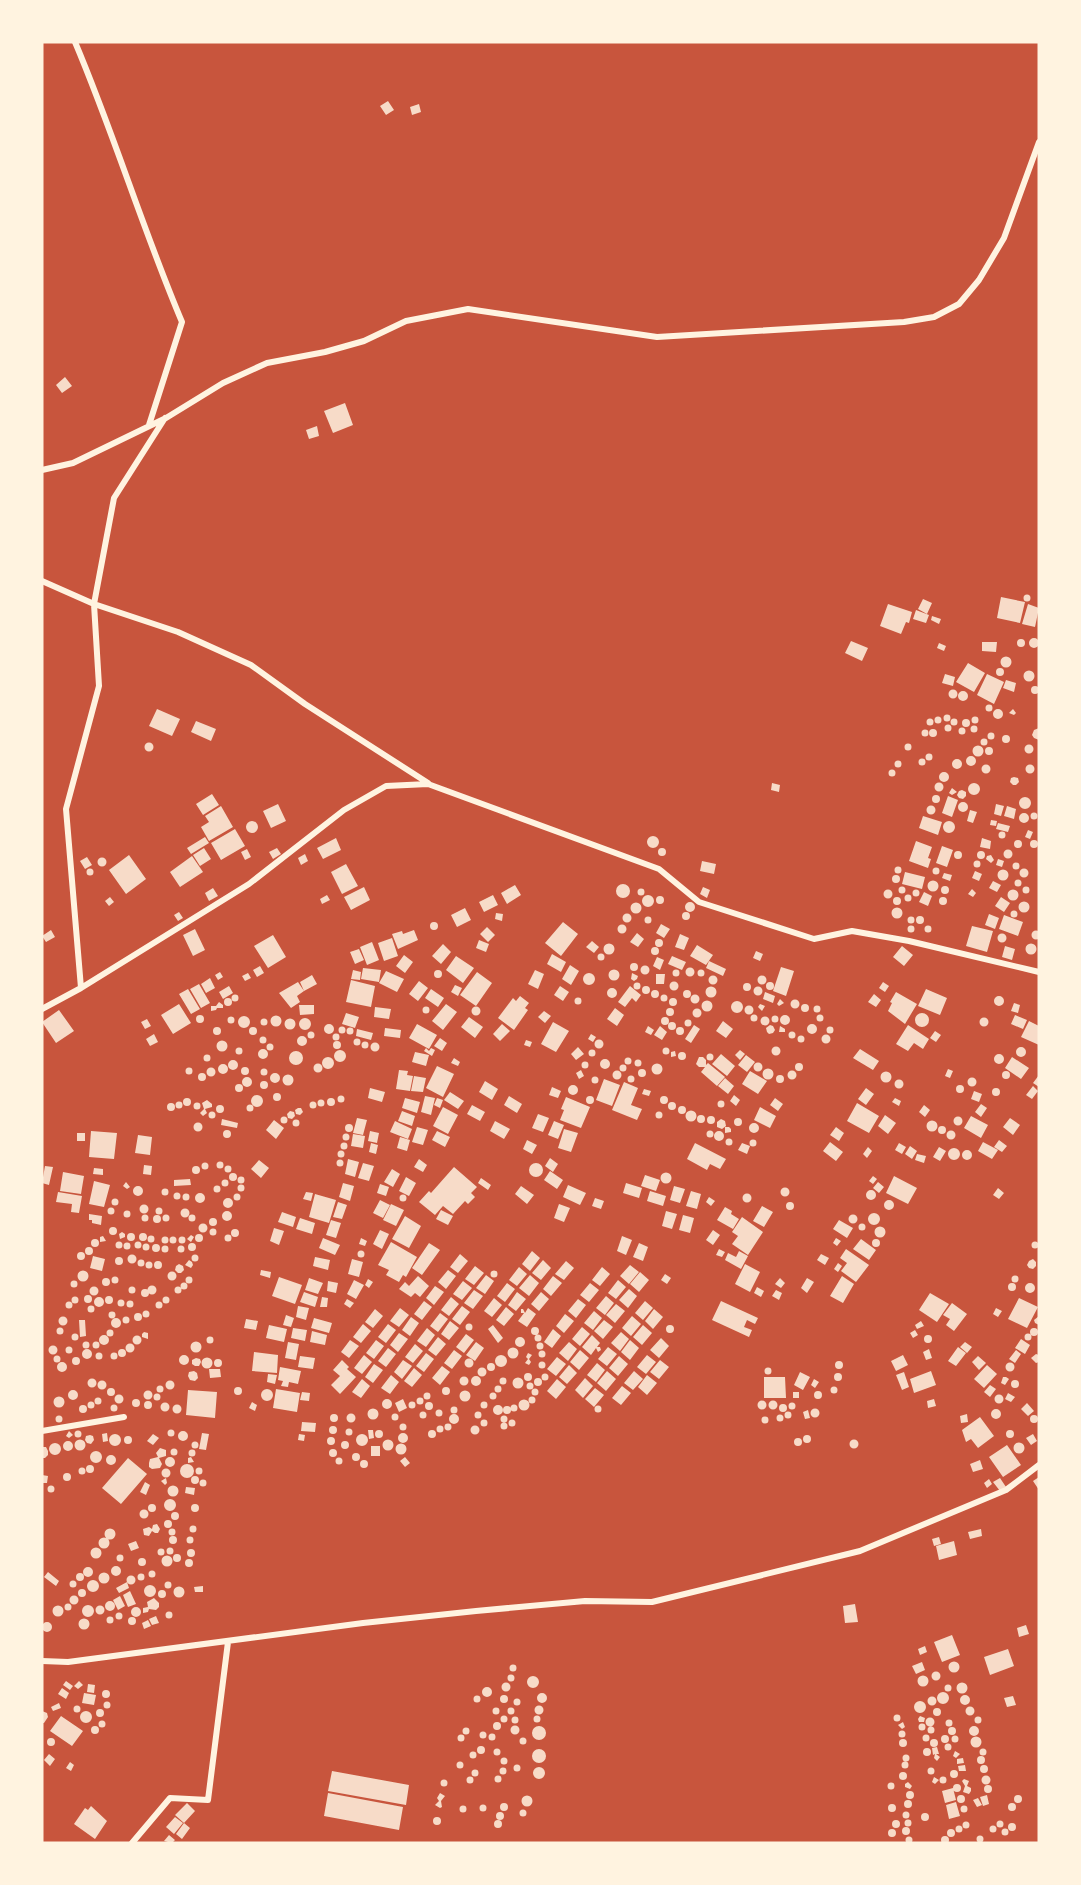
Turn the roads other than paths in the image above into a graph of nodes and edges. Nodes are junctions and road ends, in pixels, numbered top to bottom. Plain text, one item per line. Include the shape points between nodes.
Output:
1 (75, 42) edge
2 (1039, 141) edge
3 (166, 418) junction
4 (149, 425) junction
5 (42, 470) edge
6 (42, 581) edge
7 (94, 604) junction
8 (428, 784) junction
9 (1039, 972) edge
10 (81, 988) junction
11 (42, 1009) edge
12 (124, 1417) dead end
13 (42, 1431) edge
14 (1039, 1465) edge
15 (228, 1642) junction
16 (42, 1661) edge
17 (132, 1843) edge

1 - 4 street via 182,322
2 - 3 street via 1004,238 980,280 959,304 934,317 657,337 468,309 406,321 364,341 267,363 223,383
3 - 4 street
3 - 7 street via 114,498
4 - 5 street via 73,463
6 - 7 street
7 - 8 street via 178,632 251,665
7 - 10 street via 99,686 66,810
8 - 9 street via 658,869 699,902 814,939 852,931
8 - 10 street via 386,786 344,810 249,884
10 - 11 street
12 - 13 street
14 - 15 street via 1006,1490 860,1551 652,1602 585,1601 476,1611
15 - 16 street via 68,1662
15 - 17 street via 208,1800 170,1798

